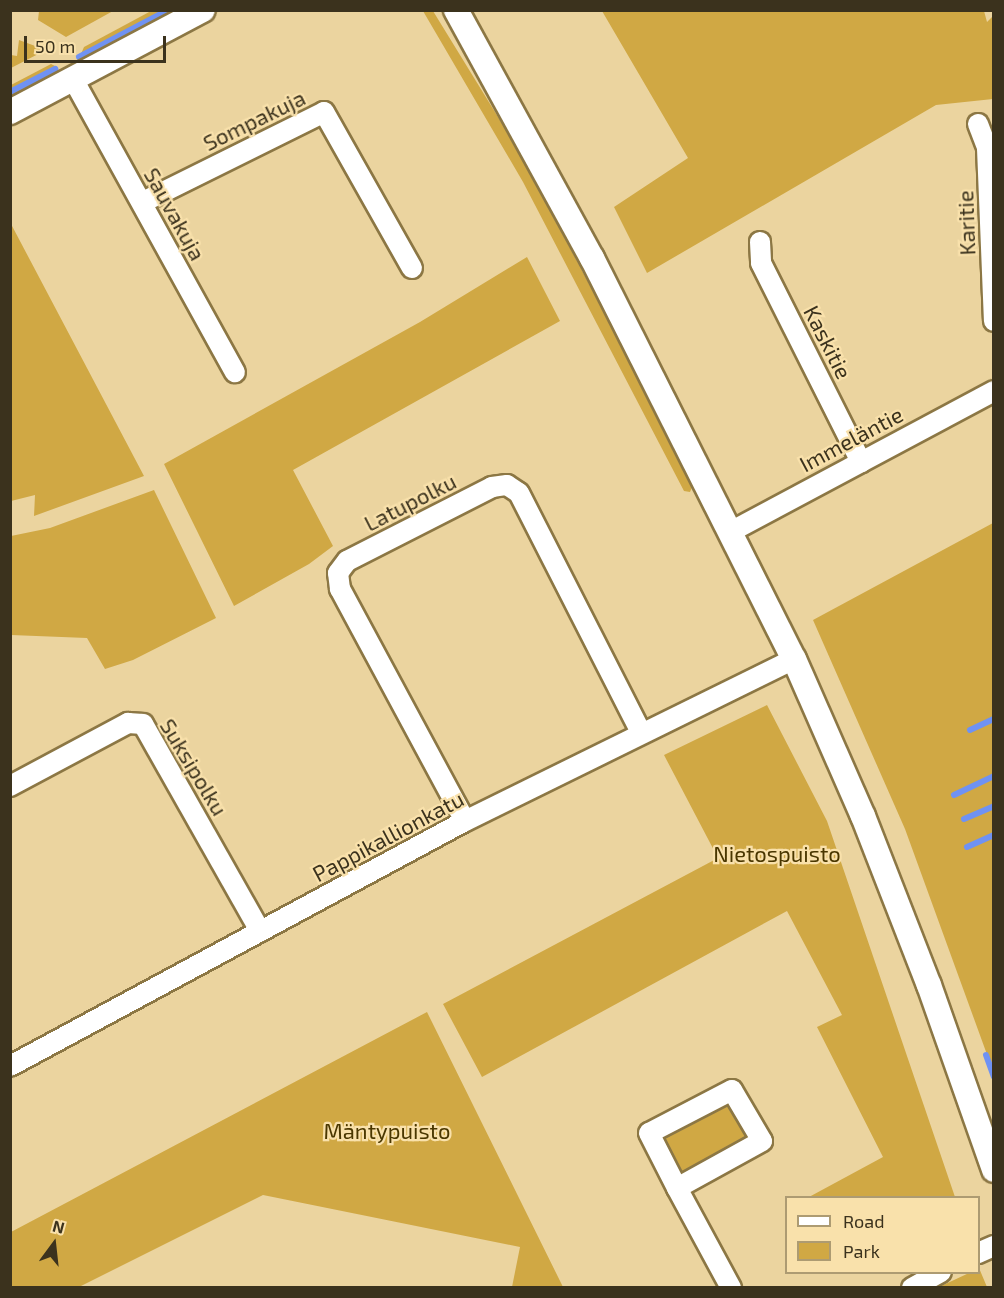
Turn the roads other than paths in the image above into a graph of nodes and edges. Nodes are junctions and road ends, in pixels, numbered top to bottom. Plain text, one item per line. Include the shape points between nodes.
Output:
1 (203, 10) edge
2 (456, 10) edge
3 (73, 79) junction
4 (10, 112) edge
5 (978, 124) dead end
6 (142, 202) junction
7 (760, 242) dead end
8 (412, 268) dead end
9 (993, 321) edge
10 (236, 372) dead end
11 (993, 391) edge
12 (861, 462) junction
13 (732, 531) junction
14 (794, 659) junction
15 (641, 732) junction
16 (10, 786) edge
17 (465, 821) junction
18 (260, 931) junction
19 (10, 1066) edge
20 (993, 1170) edge
21 (677, 1188) junction
22 (937, 1274) edge
23 (731, 1287) edge
24 (912, 1287) edge

1 - 3 street
2 - 13 street via 556,189
3 - 4 street
3 - 6 street, Sauvakuja
5 - 9 street, Karitie via 987,148
6 - 8 street, Sompakuja via 324,112
6 - 10 street, Sauvakuja
7 - 12 street, Kaskitie via 761,263
11 - 12 street, Immeläntie
12 - 13 street, Immeläntie
13 - 14 street
14 - 15 street, Pappikallionkatu
14 - 20 street via 863,816 925,974
15 - 17 street, Pappikallionkatu
15 - 17 street, Latupolku via 519,493 507,485 482,492 347,561 338,573 340,589
16 - 18 street, Suksipolku via 128,723 143,724
17 - 18 street, Pappikallionkatu
18 - 19 street, Pappikallionkatu
21 - 21 street via 762,1141 732,1090 649,1133
21 - 23 street
22 - 24 street

